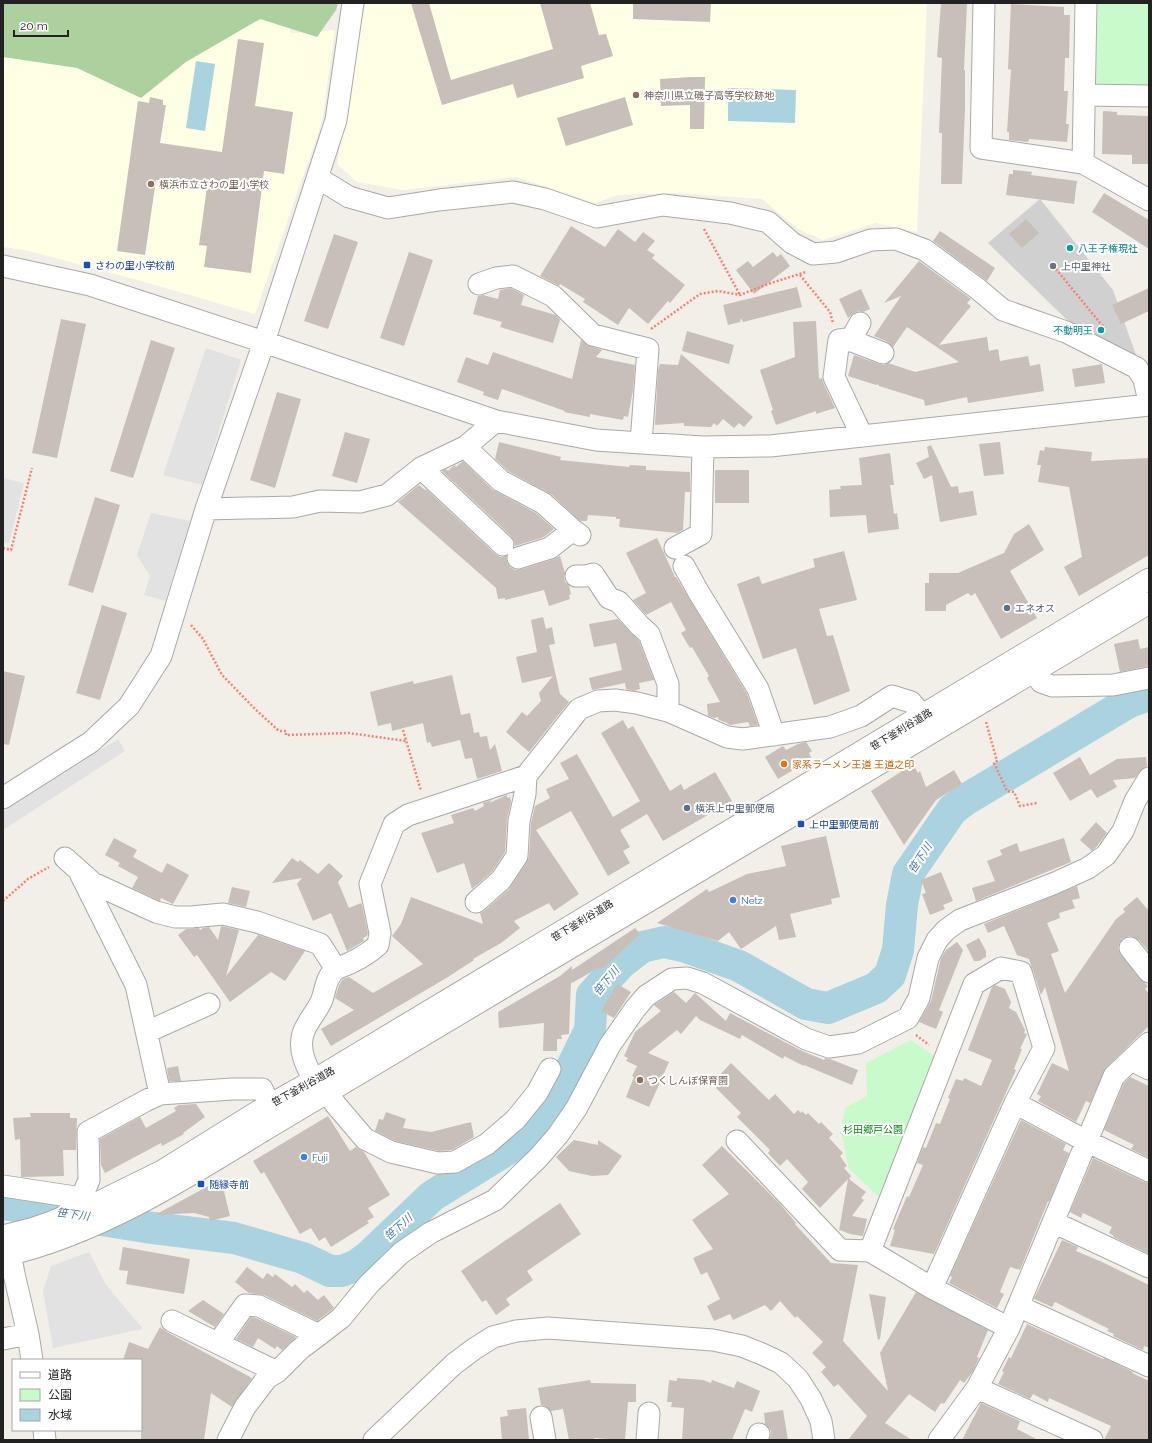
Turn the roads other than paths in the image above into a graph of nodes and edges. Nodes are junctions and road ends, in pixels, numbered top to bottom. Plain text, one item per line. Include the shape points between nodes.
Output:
1 (353, 3) edge
2 (984, 3) edge
3 (1086, 3) edge
4 (1084, 95) junction
5 (1149, 96) edge
6 (1084, 163) junction
7 (318, 178) junction
8 (1149, 200) edge
9 (3, 266) edge
10 (479, 284) dead end
11 (860, 323) dead end
12 (845, 340) junction
13 (264, 342) junction
14 (883, 353) dead end
15 (1147, 379) edge
16 (1149, 404) edge
17 (496, 421) junction
18 (862, 436) junction
19 (641, 443) junction
20 (465, 447) junction
21 (703, 447) junction
22 (421, 468) junction
23 (206, 509) junction
24 (576, 576) dead end
25 (1149, 579) edge
26 (1149, 603) edge
27 (1034, 671) junction
28 (1149, 678) edge
29 (668, 711) junction
30 (928, 724) junction
31 (774, 735) junction
32 (526, 776) junction
33 (1149, 778) edge
34 (3, 798) edge
35 (476, 902) dead end
36 (1130, 948) dead end
37 (336, 969) junction
38 (1149, 972) edge
39 (209, 1004) dead end
40 (147, 1032) junction
41 (1149, 1043) edge
42 (1140, 1065) edge
43 (550, 1069) dead end
44 (321, 1086) junction
45 (160, 1094) junction
46 (1015, 1103) junction
47 (274, 1113) junction
48 (737, 1141) dead end
49 (1086, 1141) junction
50 (1149, 1171) edge
51 (3, 1186) edge
52 (88, 1202) junction
53 (1053, 1222) junction
54 (6, 1245) edge
55 (870, 1251) junction
56 (1149, 1267) edge
57 (932, 1288) junction
58 (1018, 1306) junction
59 (172, 1321) dead end
60 (1009, 1328) junction
61 (28, 1334) junction
62 (319, 1335) junction
63 (3, 1339) edge
64 (218, 1343) junction
65 (32, 1359) edge
66 (1149, 1366) edge
67 (277, 1372) junction
68 (977, 1388) junction
69 (649, 1413) dead end
70 (541, 1417) dead end
71 (228, 1440) edge
72 (374, 1440) edge
73 (545, 1440) edge
74 (648, 1440) edge
75 (824, 1440) edge
76 (939, 1440) edge
77 (1092, 1440) edge

1 - 7 street via 336,120
2 - 6 street via 981,148
3 - 4 street
4 - 5 street
4 - 6 street
6 - 8 street
7 - 13 street
7 - 15 street via 349,197 388,208 512,192 545,199 597,217 663,205 730,213 768,222 792,243 813,254 836,252 871,240 896,239 925,250 1003,310 1066,332 1137,368
9 - 13 street via 90,285
10 - 19 street via 512,276 554,296 593,335 648,349
11 - 12 street
12 - 14 street
12 - 18 street via 834,377
13 - 17 street
13 - 23 street
15 - 16 street
16 - 18 street
17 - 19 street via 596,440
17 - 20 street
18 - 21 street via 770,446
19 - 21 street
20 - 22 street
20 - 22 street via 501,481 543,503 576,533 550,548 511,552
21 - 31 street via 701,534 679,557 758,689
22 - 23 street via 387,495 360,502 320,501 293,507
23 - 34 street via 162,656 129,706 90,742
24 - 29 street via 593,574 609,598 619,602 649,634 668,684
25 - 30 street, 笹下釜利谷道路
26 - 27 street, 笹下釜利谷道路
27 - 28 street via 1041,682 1052,686 1113,685
27 - 30 street, 笹下釜利谷道路
29 - 31 street via 727,737 743,739
29 - 32 street via 615,700 598,701 579,709
30 - 31 street via 911,702 892,696 862,716 830,727
30 - 44 street, 笹下釜利谷道路
32 - 35 street via 517,856 501,880
32 - 37 street via 408,815 394,824 370,884 380,933 378,945 367,955
33 - 62 street via 1135,801 1123,831 1106,855 1088,868 960,920 946,930 937,940 928,958 919,998 908,1018 858,1043 829,1047 806,1039 703,983 687,978 672,979 646,996 610,1045 576,1109 539,1157 495,1200 430,1233 401,1253 369,1284 341,1318
36 - 38 street
37 - 40 street via 320,944 257,922 223,914 175,917 156,912 93,883 71,863 136,984
37 - 44 street via 324,987 321,1001 302,1038 301,1046 307,1068
39 - 40 street
40 - 45 street
41 - 42 street
42 - 49 street via 1114,1076
43 - 44 street via 537,1093 515,1120 487,1144 455,1162 438,1163 391,1152 366,1139
44 - 47 street, 笹下釜利谷道路
45 - 47 street via 262,1089
45 - 52 street via 88,1132
46 - 49 street
46 - 55 street via 1044,1048 1021,972 1001,968 974,984
46 - 57 street
47 - 52 street, 笹下釜利谷道路 via 162,1171
47 - 54 street, 笹下釜利谷道路 via 177,1184 83,1229 36,1247
48 - 55 street via 840,1250
49 - 50 street
49 - 53 street
51 - 52 street via 75,1197
52 - 54 street, 笹下釜利谷道路 via 49,1223 31,1229
53 - 56 street
53 - 58 street
54 - 61 street
55 - 57 street
57 - 60 street
58 - 60 street
58 - 66 street
59 - 64 street
60 - 68 street
61 - 63 street
61 - 65 street
62 - 64 street via 259,1306 245,1305
62 - 67 street
64 - 67 street
67 - 71 street via 267,1378 245,1407
68 - 76 street
68 - 77 street
69 - 74 street
70 - 73 street
72 - 75 street via 454,1364 474,1349 493,1337 516,1331 548,1328 713,1340 742,1346 762,1354 781,1363 798,1379 821,1421

